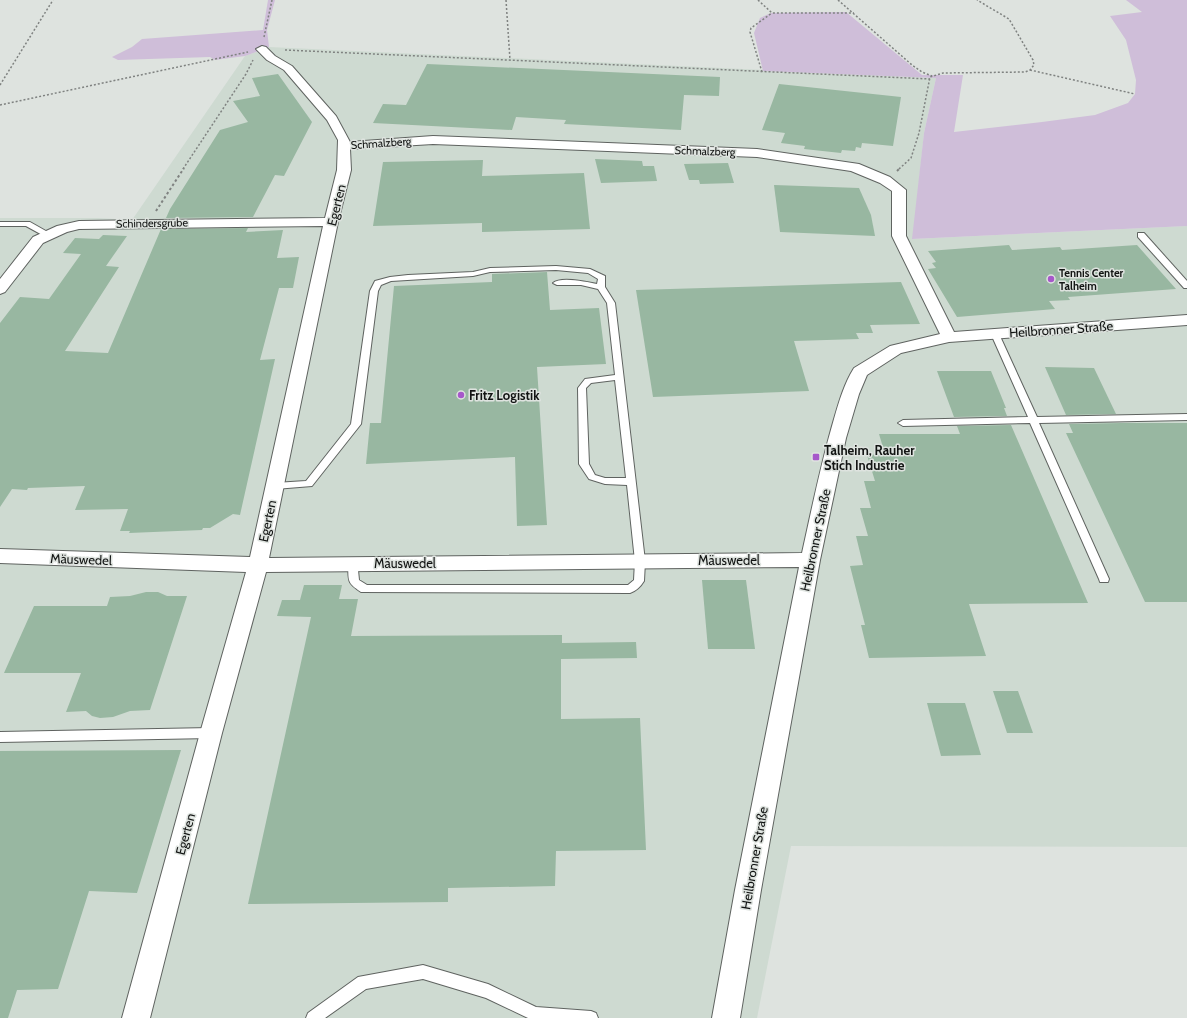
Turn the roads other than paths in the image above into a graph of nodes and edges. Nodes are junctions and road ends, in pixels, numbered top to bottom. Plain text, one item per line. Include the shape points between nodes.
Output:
1 (262, 49) road end
2 (345, 146) junction
3 (331, 222) junction
4 (0, 224) edge
5 (49, 234) junction
6 (1141, 235) dead end
7 (557, 283) dead end
8 (1187, 286) edge
9 (601, 287) junction
10 (0, 289) edge
11 (1187, 320) edge
12 (995, 334) junction
13 (949, 337) junction
14 (620, 377) junction
15 (1187, 417) edge
16 (1033, 420) junction
17 (903, 423) dead end
18 (631, 482) junction
19 (275, 486) junction
20 (0, 556) edge
21 (810, 560) junction
22 (640, 561) junction
23 (353, 563) junction
24 (258, 565) junction
25 (1104, 579) dead end
26 (211, 733) junction
27 (0, 737) edge
28 (136, 1018) edge
29 (313, 1018) edge
30 (591, 1018) edge
31 (726, 1018) edge

1 - 2 street, Egerten via 288,68 332,119
2 - 3 street, Egerten via 344,170
2 - 13 street, Schmalzberg via 433,140 757,153 854,167 885,180 899,190 899,236
3 - 5 street, Schindersgrube via 79,225
3 - 19 street, Egerten
4 - 5 lane via 27,224
5 - 10 street, Schindersgrube via 38,240
6 - 8 lane
7 - 9 lane via 581,283
9 - 14 lane via 611,303
9 - 19 lane via 602,278 590,271 556,268 490,270 473,274 390,279 378,283 374,290 356,424 309,484
11 - 12 street, Heilbronner Straße
12 - 13 street, Heilbronner Straße
12 - 16 lane
13 - 21 street, Heilbronner Straße via 896,349 860,372 850,394 837,438
14 - 18 lane
14 - 18 lane via 588,380 582,388 584,464 592,477 605,481
15 - 16 lane
16 - 17 lane
16 - 25 lane
18 - 22 lane
19 - 24 street, Egerten
20 - 24 street, Mäuswedel
21 - 22 street, Mäuswedel
21 - 31 street, Heilbronner Straße
22 - 23 street, Mäuswedel
22 - 23 lane via 639,581 630,589 365,589 354,582
23 - 24 street, Mäuswedel
24 - 26 street, Egerten
26 - 27 lane
26 - 28 street, Egerten
29 - 30 lane via 363,982 423,972 488,991 535,1014

